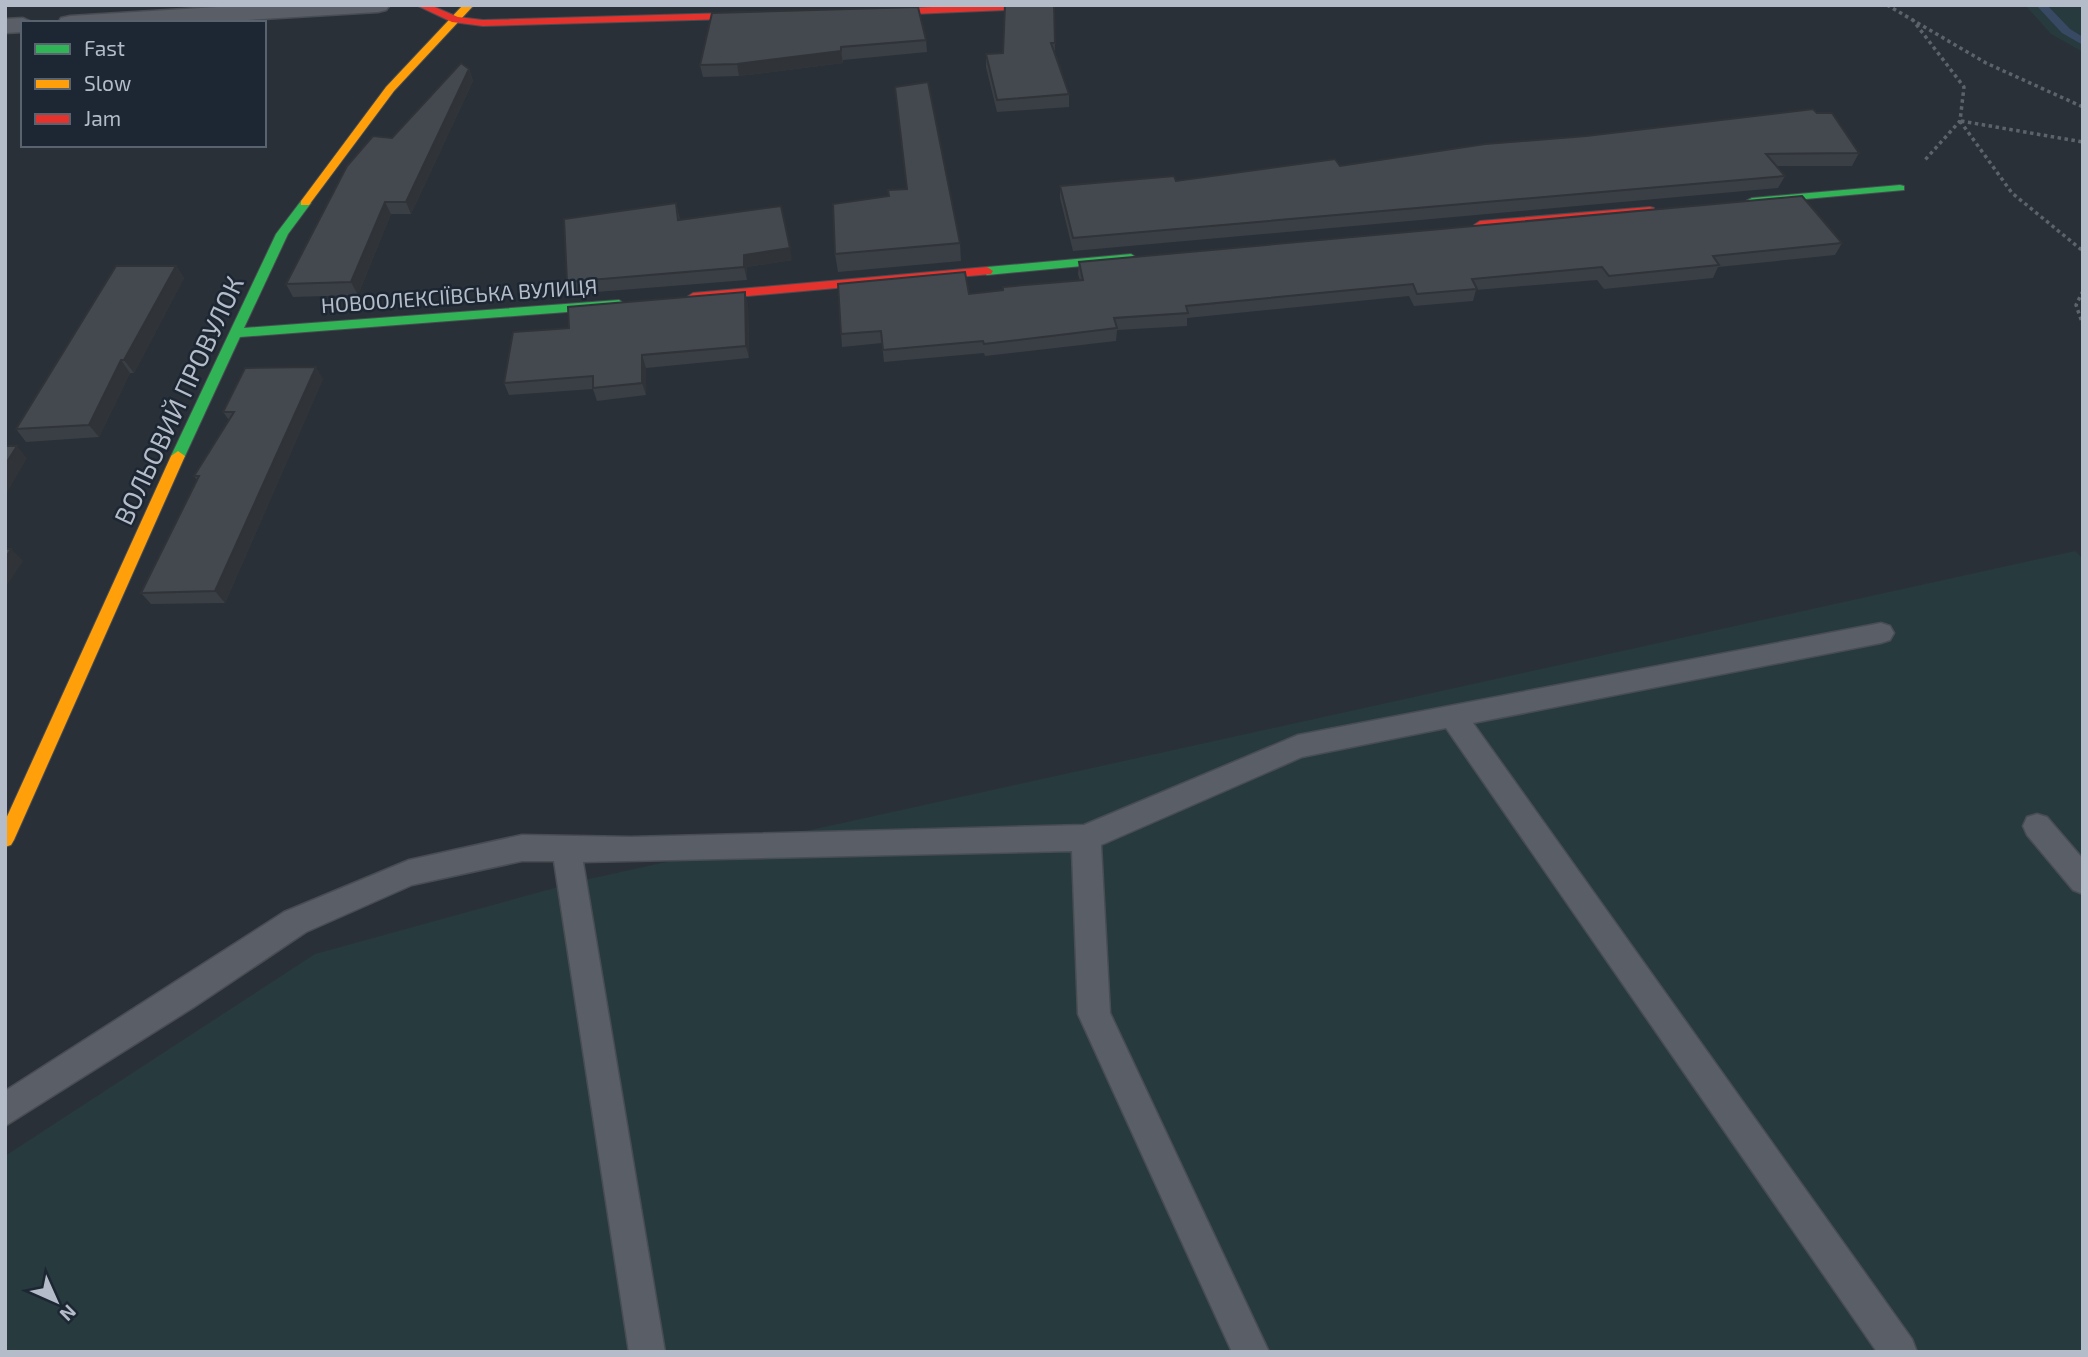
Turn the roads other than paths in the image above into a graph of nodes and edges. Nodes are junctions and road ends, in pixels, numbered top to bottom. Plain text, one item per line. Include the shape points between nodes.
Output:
1 (378, 5) edge
2 (421, 5) edge
3 (470, 5) edge
4 (1049, 5) edge
5 (978, 7) edge
6 (854, 13) edge
7 (785, 15) edge
8 (456, 20) junction
9 (104, 21) edge
10 (1900, 188) road end
11 (1737, 202) edge
12 (1669, 208) edge
13 (1464, 227) edge
14 (1146, 256) edge
15 (676, 299) edge
16 (635, 303) edge
17 (234, 333) junction
18 (1881, 633) dead end
19 (1451, 714) junction
20 (2037, 826) dead end
21 (1086, 838) junction
22 (5, 840) edge
23 (566, 849) junction
24 (2083, 881) edge
25 (5, 1110) edge
26 (647, 1352) edge
27 (1251, 1352) edge
28 (1899, 1352) edge

1 - 9 street
2 - 8 street
3 - 8 street, ВОЛЬОВИЙ ПРОВУЛОК
4 - 5 street
5 - 6 street
7 - 8 street
8 - 17 street, ВОЛЬОВИЙ ПРОВУЛОК via 390,89 282,234
10 - 11 street
12 - 13 street
14 - 15 street
16 - 17 street, НОВООЛЕКСІЇВСЬКА ВУЛИЦЯ
17 - 22 street, ВОЛЬОВИЙ ПРОВУЛОК
18 - 19 lane
19 - 21 lane via 1298,746
19 - 28 lane
20 - 24 lane
21 - 23 lane
21 - 27 lane via 1094,1014
23 - 25 lane via 523,848 409,873 295,922
23 - 26 lane

